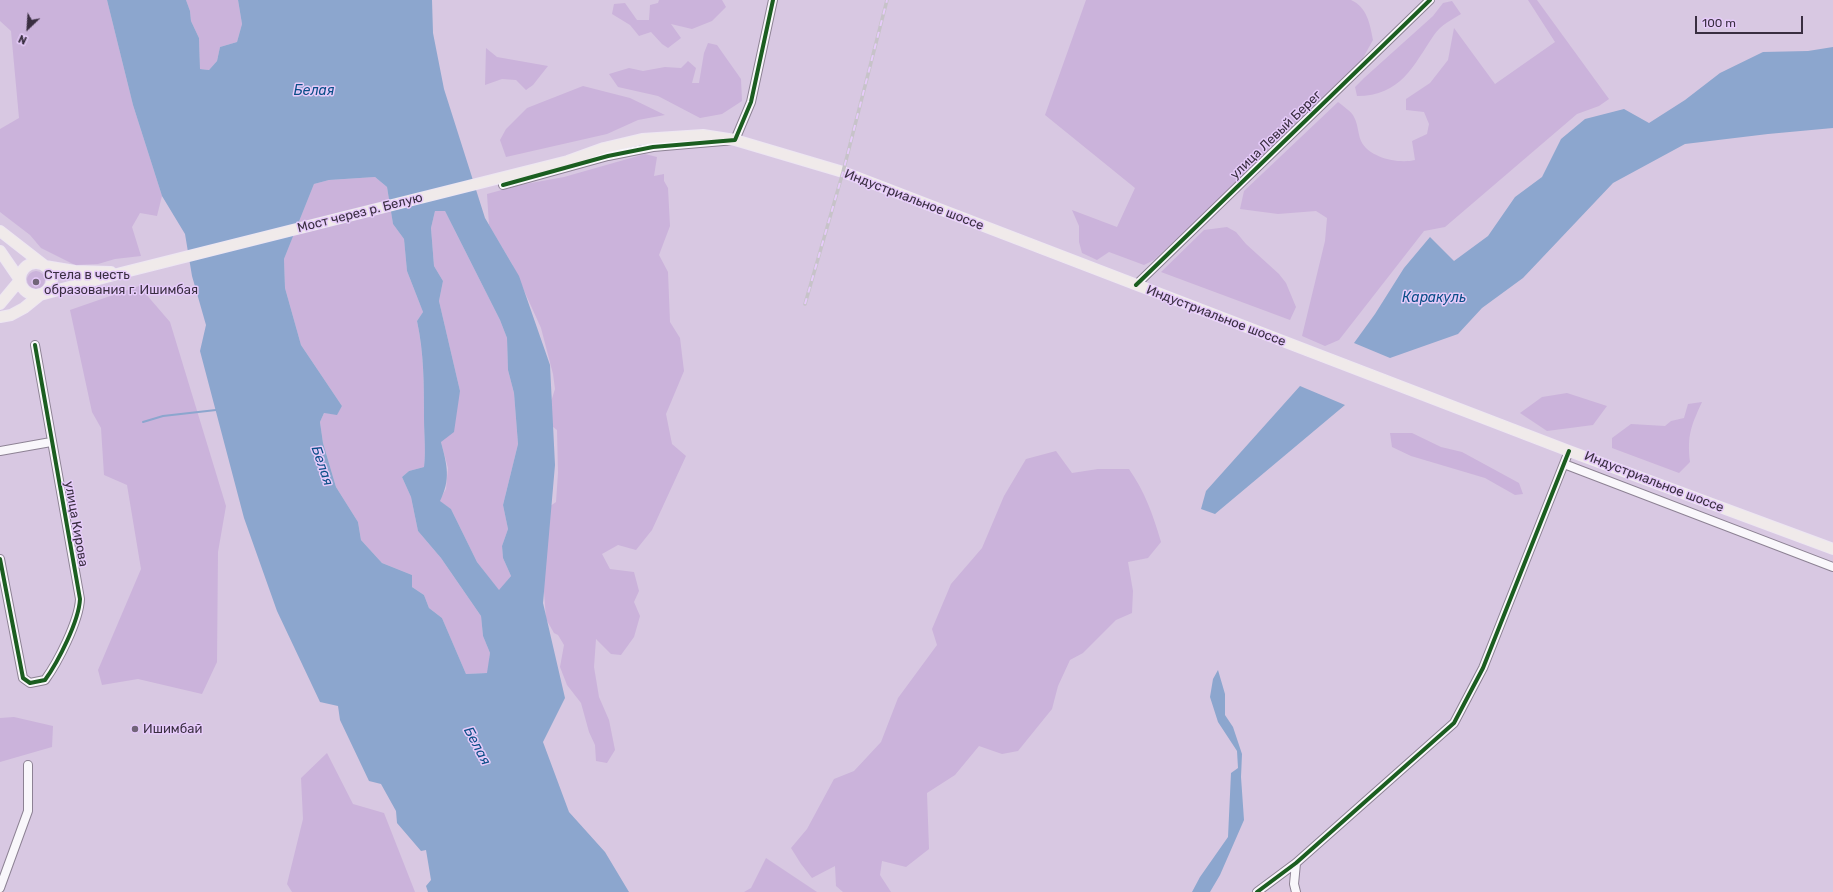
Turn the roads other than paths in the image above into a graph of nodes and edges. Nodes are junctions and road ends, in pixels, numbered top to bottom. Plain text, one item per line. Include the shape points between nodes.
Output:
1 (773, 0) edge
2 (1430, 0) edge
3 (735, 140) junction
4 (568, 161) joint
5 (504, 185) dead end
6 (0, 231) edge
7 (0, 251) edge
8 (45, 266) junction
9 (121, 273) junction
10 (20, 280) junction
11 (1136, 285) junction
12 (40, 295) junction
13 (0, 304) edge
14 (0, 317) edge
15 (34, 345) dead end
16 (51, 442) junction
17 (0, 451) edge
18 (1569, 451) junction
19 (1564, 464) junction
20 (1833, 549) edge
21 (0, 559) edge
22 (1833, 567) edge
23 (28, 765) dead end
24 (1296, 863) junction
25 (0, 888) edge
26 (1257, 892) edge
27 (1296, 892) edge

1 - 3 street via 751,102
2 - 11 street, улица Левый Берег
3 - 4 main road, Индустриальное шоссе via 703,134 642,139 604,148
3 - 5 street via 653,147 608,156
3 - 11 main road, Индустриальное шоссе via 843,172
4 - 9 main road, Мост через р. Белую
6 - 8 main road
7 - 10 main road
8 - 9 main road via 75,271
8 - 10 main road via 30,264 23,271
8 - 12 main road via 52,274 52,285
9 - 12 main road, Мост через р. Белую
10 - 12 main road via 29,294
10 - 13 main road
11 - 18 main road, Индустриальное шоссе
12 - 14 main road via 24,308
15 - 16 street, улица Кирова
16 - 17 street
16 - 21 street, улица Кирова via 80,599 59,657 45,680 30,683 23,678
18 - 19 street
18 - 20 main road, Индустриальное шоссе
19 - 22 street
19 - 24 street via 1483,668 1454,723
23 - 25 street via 28,811
24 - 26 street
24 - 27 street

